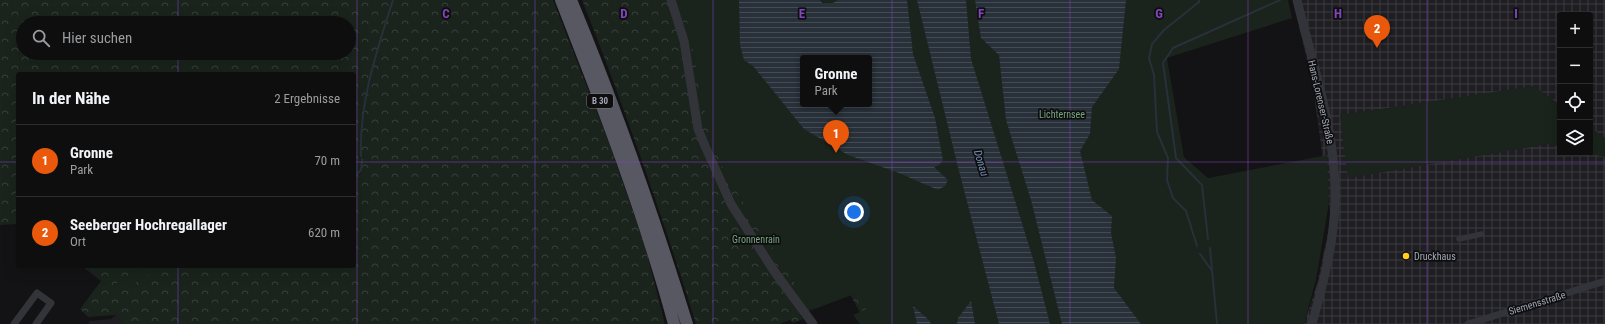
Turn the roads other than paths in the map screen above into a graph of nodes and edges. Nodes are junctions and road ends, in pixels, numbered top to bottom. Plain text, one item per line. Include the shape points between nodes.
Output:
1 (561, 0) edge
2 (571, 0) edge
3 (671, 0) edge
4 (1297, 0) edge
5 (1482, 234) dead end
6 (1459, 239) dead end
7 (1605, 281) edge
8 (14, 324) edge
9 (36, 324) edge
10 (674, 324) edge
11 (687, 324) edge
12 (813, 324) edge
13 (1312, 324) edge
14 (1468, 324) edge

1 - 10 highway, B 30 via 637,202
2 - 11 highway, B 30 via 636,168
3 - 12 street via 684,41 698,129 705,146 732,204 774,271
4 - 13 street, Hans-Lorenser-Straße via 1329,130 1335,202 1330,253
5 - 6 street
7 - 14 street, Siemensstraße
8 - 9 street via 37,293 51,303

